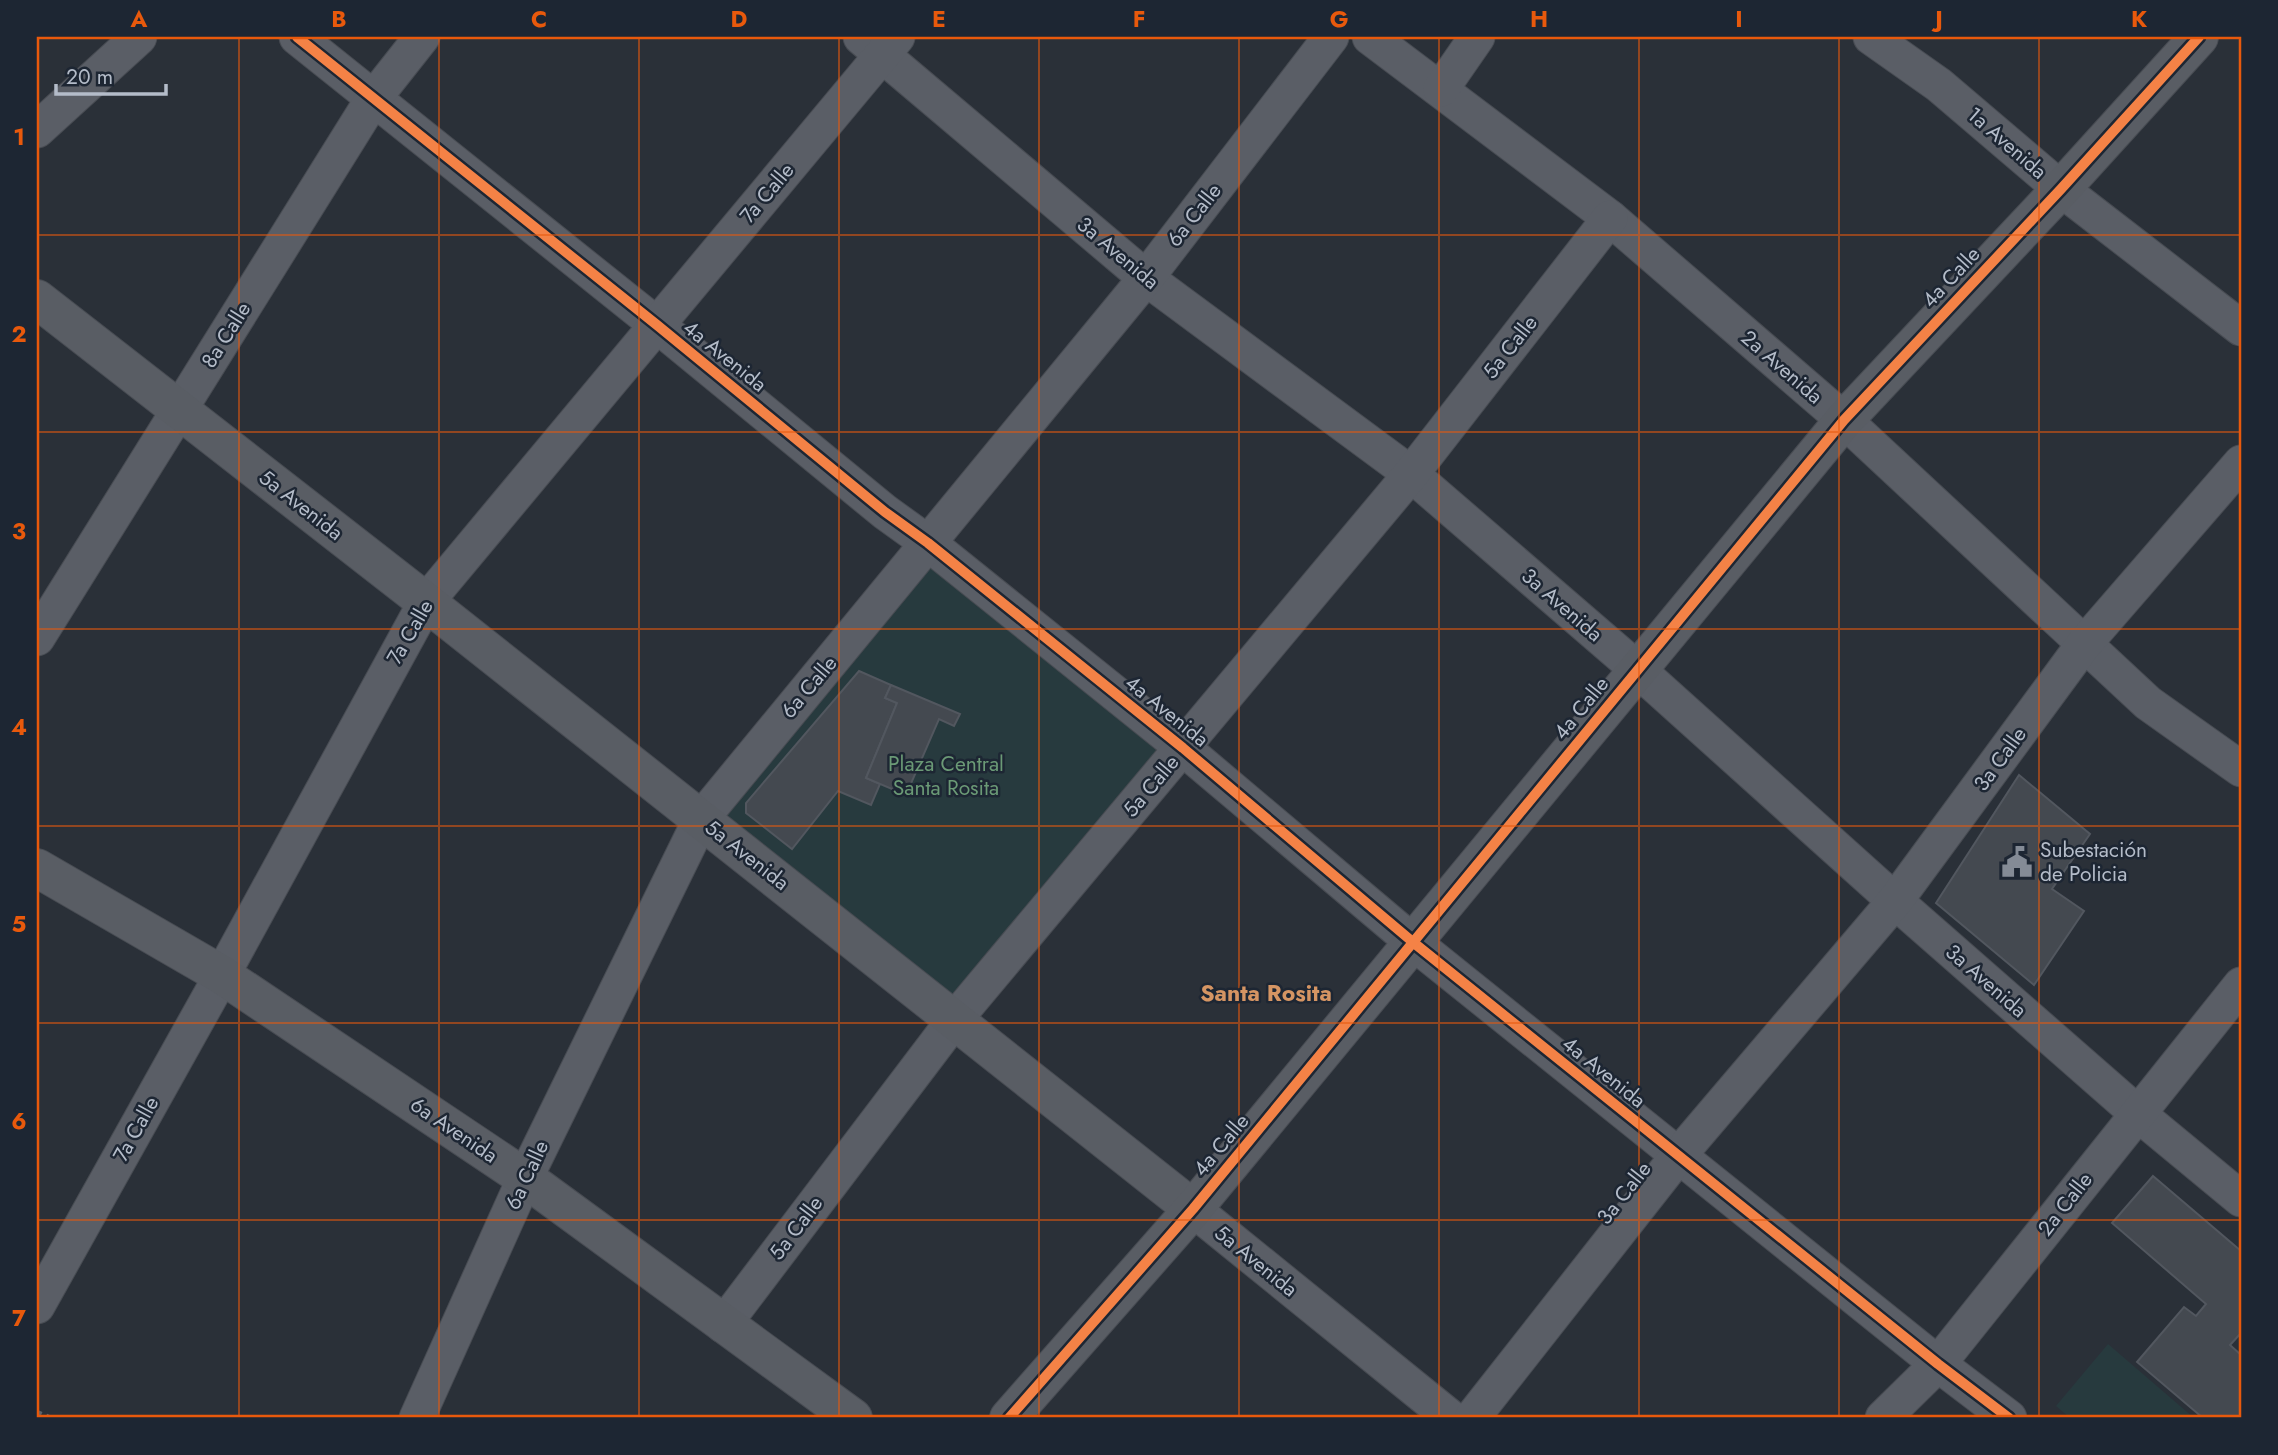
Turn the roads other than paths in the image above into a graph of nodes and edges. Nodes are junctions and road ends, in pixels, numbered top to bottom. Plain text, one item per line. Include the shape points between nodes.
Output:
1 (139, 37) edge
2 (297, 37) edge
3 (422, 37) edge
4 (1331, 37) edge
5 (1370, 37) edge
6 (1477, 37) edge
7 (1871, 37) edge
8 (2199, 37) edge
9 (881, 43) edge
10 (1441, 89) junction
11 (373, 99) junction
12 (37, 130) edge
13 (2061, 189) junction
14 (1610, 218) junction
15 (1146, 278) junction
16 (37, 299) edge
17 (657, 325) junction
18 (2241, 328) edge
19 (178, 411) junction
20 (1844, 420) junction
21 (2241, 463) edge
22 (1411, 474) junction
23 (928, 543) junction
24 (426, 602) junction
25 (37, 638) edge
26 (2084, 644) junction
27 (1637, 669) junction
28 (1183, 748) junction
29 (2241, 769) edge
30 (701, 819) junction
31 (37, 868) edge
32 (1895, 901) junction
33 (1414, 943) junction
34 (222, 975) junction
35 (2241, 985) edge
36 (955, 1020) junction
37 (2137, 1113) junction
38 (1678, 1156) junction
39 (525, 1178) junction
40 (2241, 1199) edge
41 (1193, 1209) junction
42 (37, 1306) edge
43 (723, 1325) junction
44 (1938, 1364) junction
45 (417, 1418) edge
46 (853, 1418) edge
47 (1009, 1418) edge
48 (1451, 1418) edge
49 (1472, 1418) edge
50 (1883, 1418) edge
51 (2009, 1418) edge

1 - 12 street
2 - 11 street, 4a Avenida
3 - 11 street, 8a Calle
4 - 15 street, 6a Calle
5 - 10 street, 2a Avenida
6 - 10 street
7 - 13 street, 1a Avenida via 1939,85
8 - 13 street, 4a Calle
9 - 15 street, 3a Avenida
9 - 17 street, 7a Calle
10 - 14 street, 2a Avenida
11 - 17 street, 4a Avenida
11 - 19 street, 8a Calle
13 - 18 street, 1a Avenida
13 - 20 street, 4a Calle
14 - 20 street, 2a Avenida
14 - 22 street, 5a Calle
15 - 22 street, 3a Avenida
15 - 23 street, 6a Calle
16 - 19 street, 5a Avenida
17 - 23 street, 4a Avenida
17 - 24 street, 7a Calle
19 - 24 street, 5a Avenida
19 - 25 street, 8a Calle
20 - 26 street, 2a Avenida
20 - 27 street, 4a Calle
21 - 26 street, 3a Calle
22 - 27 street, 3a Avenida
22 - 28 street, 5a Calle
23 - 28 street, 4a Avenida
23 - 30 street, 6a Calle
24 - 30 street, 5a Avenida
24 - 34 street, 7a Calle
26 - 29 street, 2a Avenida via 2148,703
26 - 32 street, 3a Calle
27 - 32 street, 3a Avenida
27 - 33 street, 4a Calle
28 - 33 street, 4a Avenida
28 - 36 street, 5a Calle
30 - 36 street, 5a Avenida
30 - 39 street, 6a Calle
31 - 34 street, 6a Avenida
32 - 37 street, 3a Avenida
32 - 38 street, 3a Calle
33 - 38 street, 4a Avenida
33 - 41 street, 4a Calle
34 - 39 street, 6a Avenida
34 - 42 street, 7a Calle
35 - 37 street, 2a Calle
36 - 41 street, 5a Avenida
36 - 43 street, 5a Calle
37 - 40 street, 3a Avenida
37 - 44 street, 2a Calle
38 - 44 street, 4a Avenida
38 - 49 street, 3a Calle
39 - 43 street, 6a Avenida
39 - 45 street, 6a Calle
41 - 47 street, 4a Calle
41 - 48 street, 5a Avenida
43 - 46 street, 6a Avenida
44 - 50 street, 2a Calle
44 - 51 street, 4a Avenida

